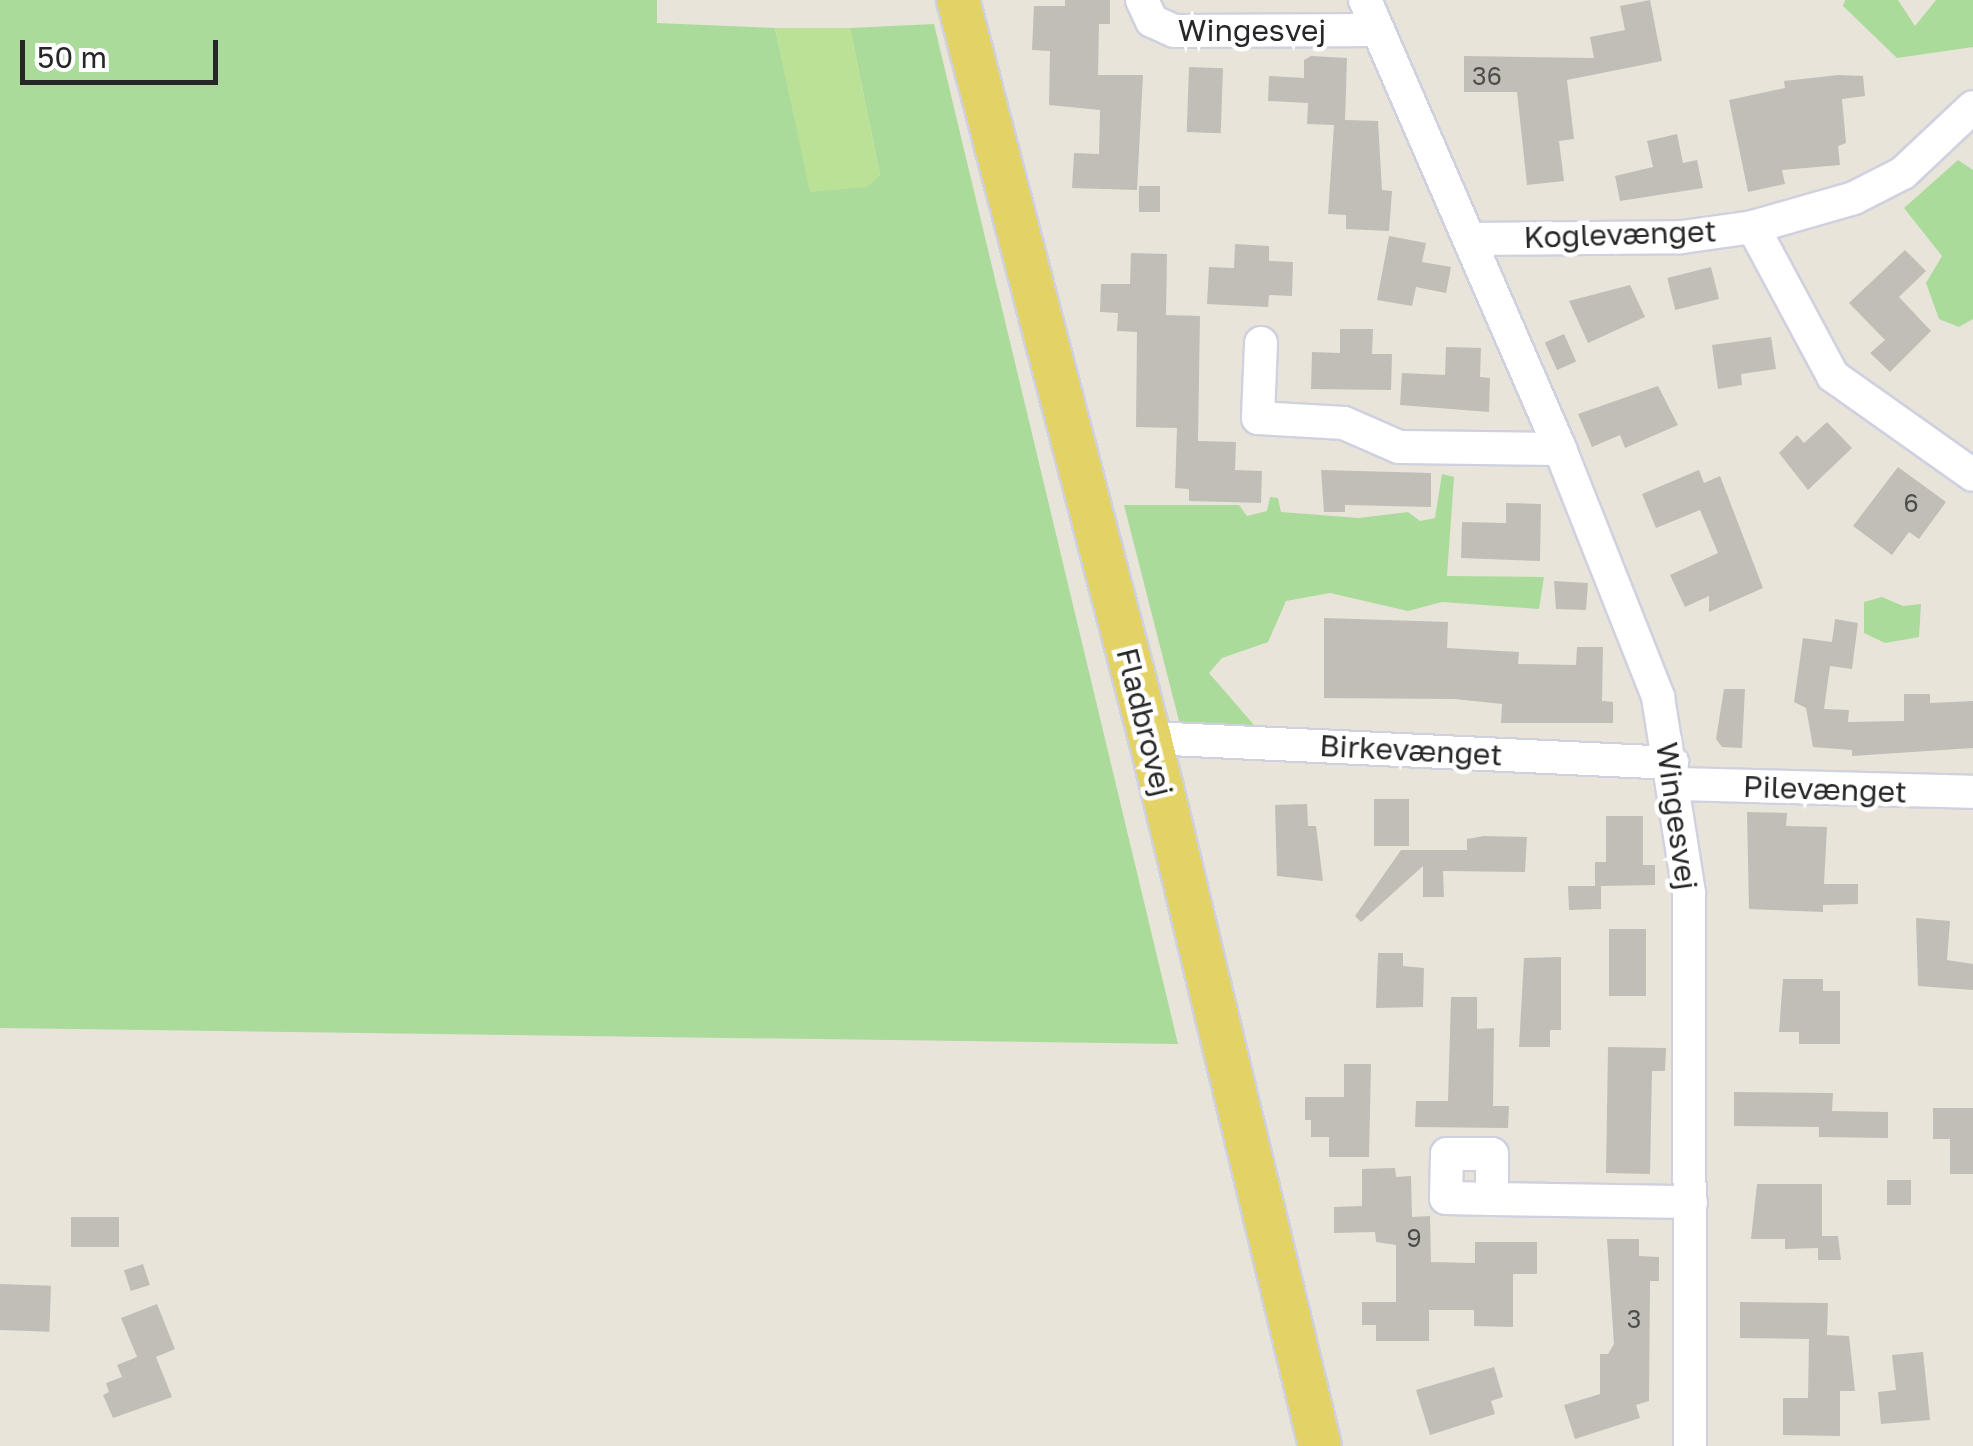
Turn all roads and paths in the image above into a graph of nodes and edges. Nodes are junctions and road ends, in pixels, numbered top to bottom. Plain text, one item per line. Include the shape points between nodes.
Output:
1 (958, 0) edge
2 (1142, 0) edge
3 (1372, 15) edge
4 (1973, 107) edge
5 (1753, 227) junction
6 (1470, 239) junction
7 (1260, 343) dead end
8 (1560, 449) junction
9 (1973, 476) edge
10 (1150, 738) junction
11 (1674, 774) junction
12 (1973, 792) edge
13 (1492, 1199) dead end
14 (1690, 1202) junction
15 (1320, 1446) edge
16 (1690, 1446) edge

1 - 10 main road, Fladbrovej
2 - 3 street, Wingesvej via 1152,22 1174,32
3 - 6 street, Wingesvej
4 - 5 street, Koglevænget via 1903,173 1854,198
5 - 6 street, Koglevænget via 1682,237
5 - 9 street via 1834,376
6 - 8 street, Wingesvej
7 - 8 street via 1258,418 1344,423 1400,447
8 - 11 street, Wingesvej via 1638,637
10 - 11 street, Birkevænget
10 - 15 main road, Fladbrovej
11 - 12 street, Pilevænget
11 - 14 street, Wingesvej via 1689,893
13 - 14 street
14 - 16 street, Wingesvej

